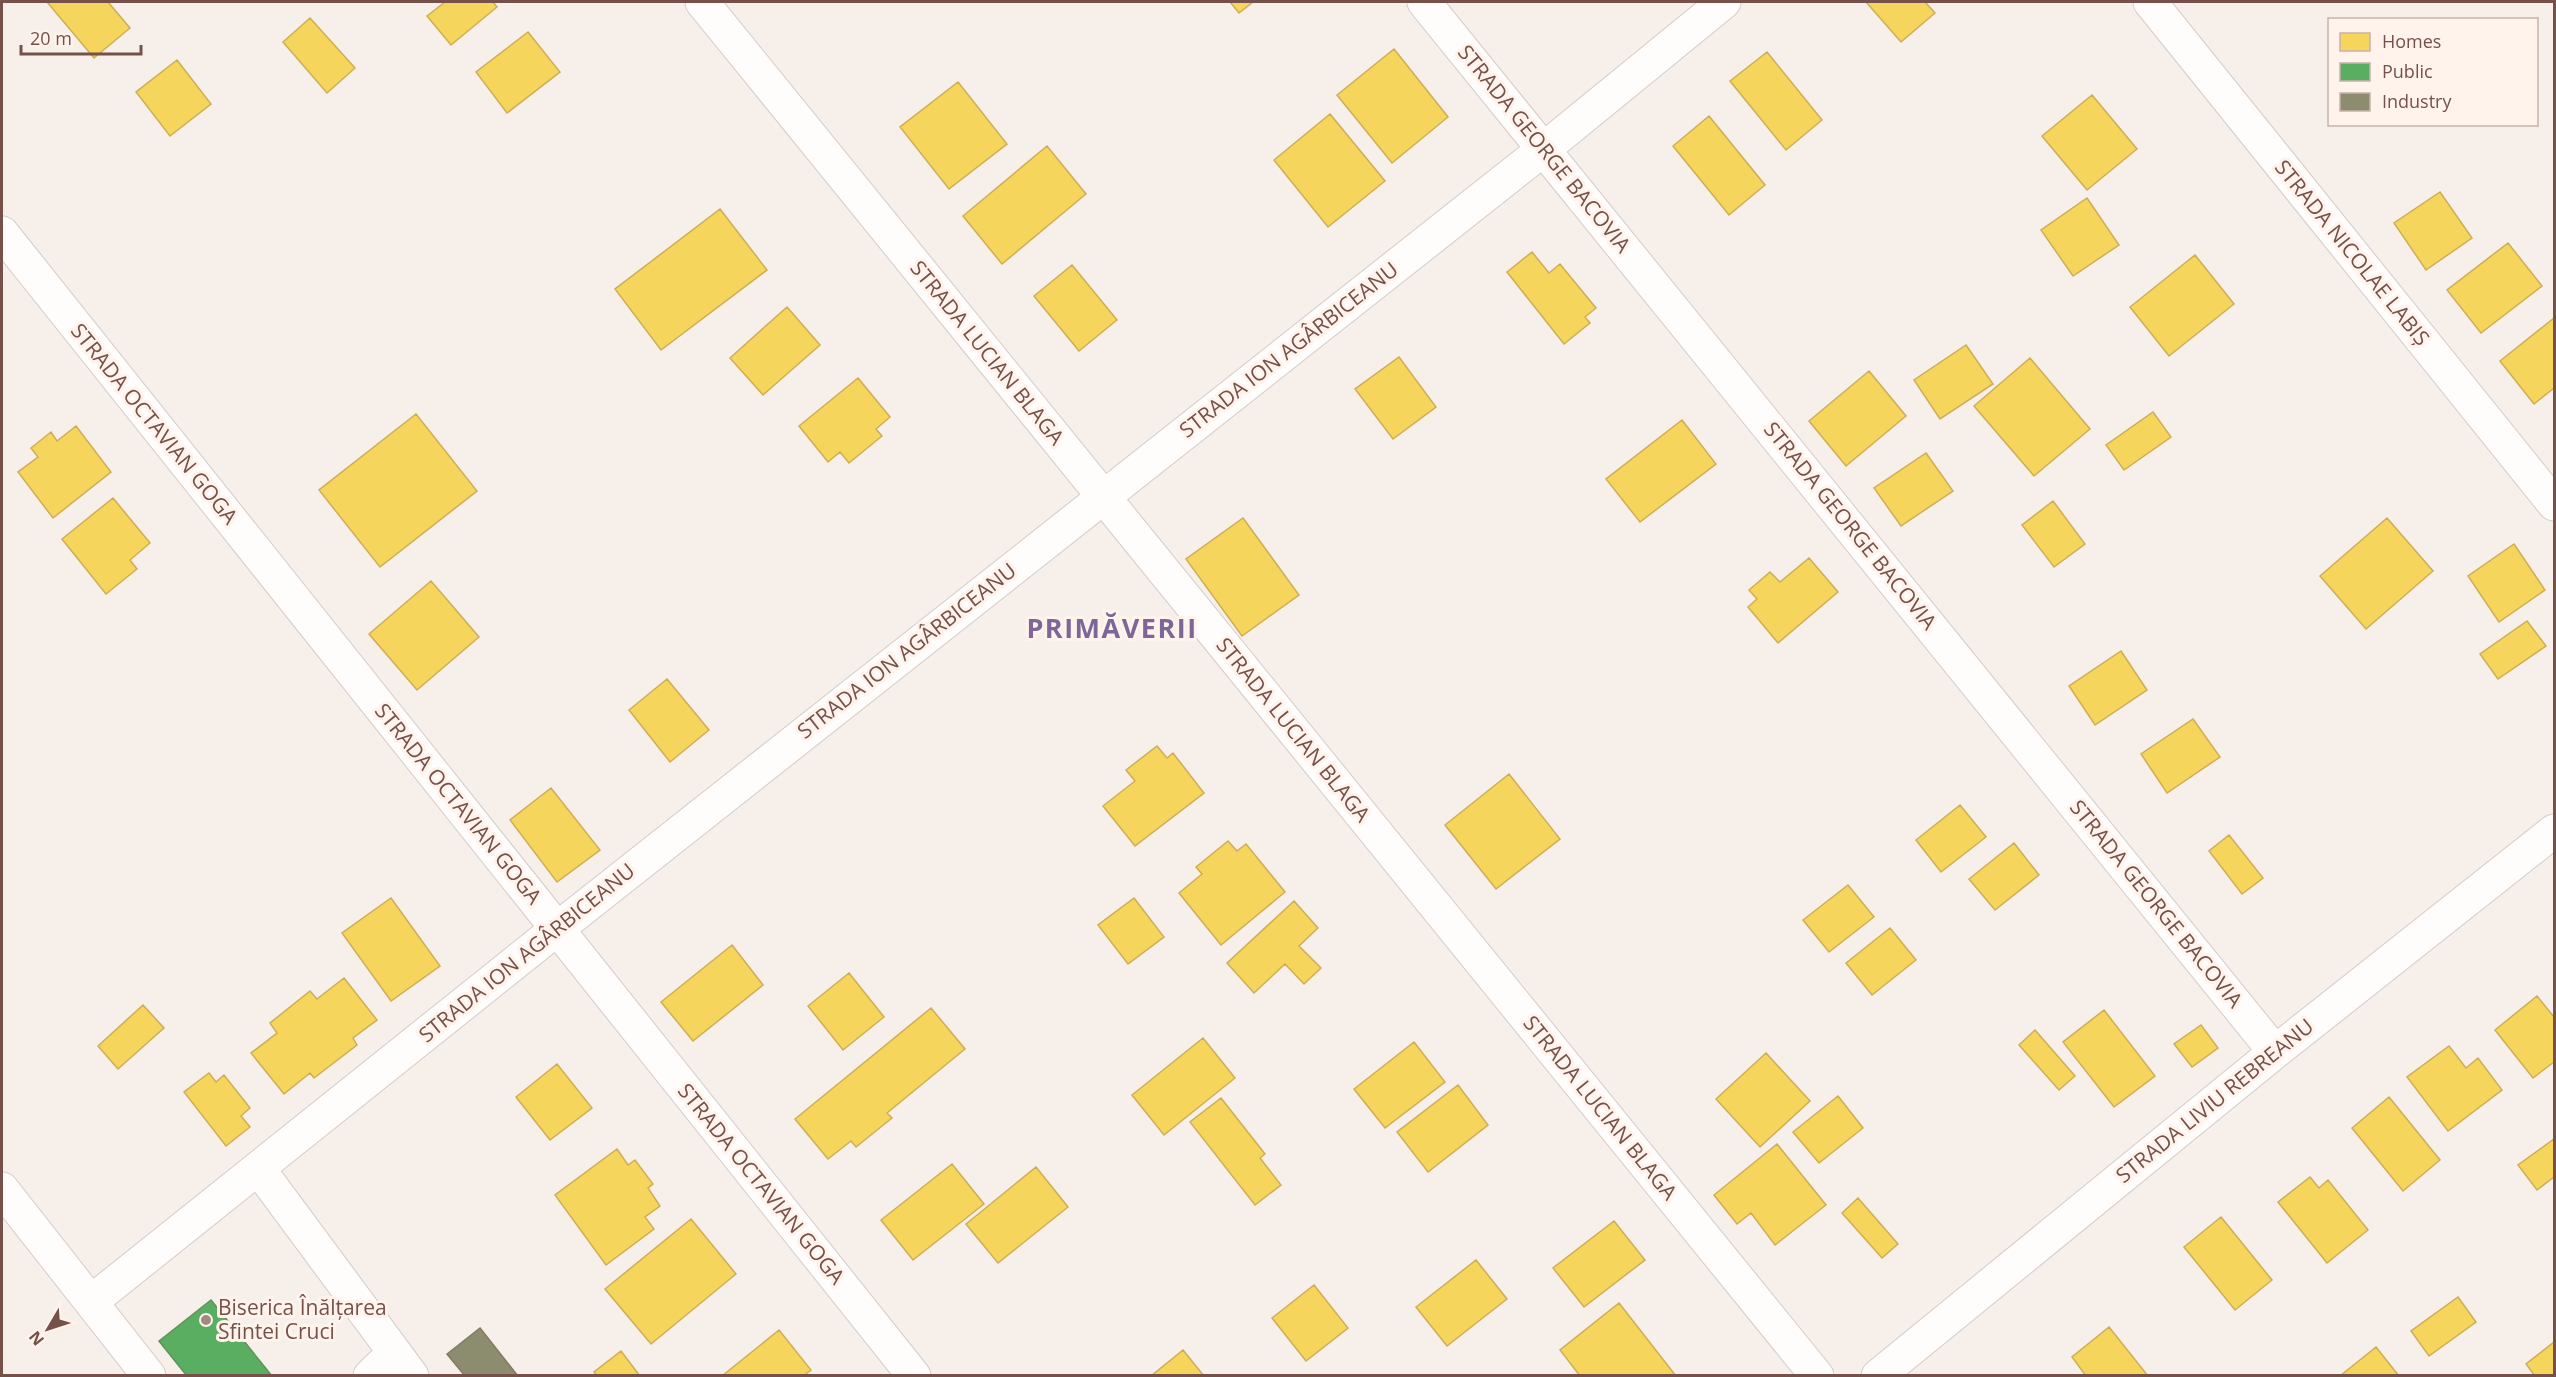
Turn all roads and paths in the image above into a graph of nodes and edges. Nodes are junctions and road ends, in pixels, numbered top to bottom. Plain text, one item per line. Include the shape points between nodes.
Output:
1 (702, 2) edge
2 (1424, 2) edge
3 (1724, 2) edge
4 (2150, 2) edge
5 (1544, 149) junction
6 (2, 233) edge
7 (1103, 496) junction
8 (2554, 504) edge
9 (2554, 831) edge
10 (557, 928) junction
11 (2275, 1052) junction
12 (258, 1168) junction
13 (2, 1189) edge
14 (92, 1301) junction
15 (403, 1364) edge
16 (149, 1376) edge
17 (370, 1376) edge
18 (914, 1376) edge
19 (1817, 1376) edge
20 (1878, 1376) edge

1 - 7 street, STRADA LUCIAN BLAGA
2 - 5 street, STRADA GEORGE BACOVIA
3 - 5 street, STRADA ION AGÂRBICEANU
4 - 8 street, STRADA NICOLAE LABIȘ
5 - 7 street, STRADA ION AGÂRBICEANU
5 - 11 street, STRADA GEORGE BACOVIA
6 - 10 street, STRADA OCTAVIAN GOGA
7 - 10 street, STRADA ION AGÂRBICEANU
7 - 19 street, STRADA LUCIAN BLAGA
9 - 11 street, STRADA LIVIU REBREANU
10 - 12 street, STRADA ION AGÂRBICEANU
10 - 18 street, STRADA OCTAVIAN GOGA
11 - 20 street, STRADA LIVIU REBREANU
12 - 14 street, STRADA ION AGÂRBICEANU
12 - 15 street
13 - 14 street
14 - 16 street
15 - 17 street

